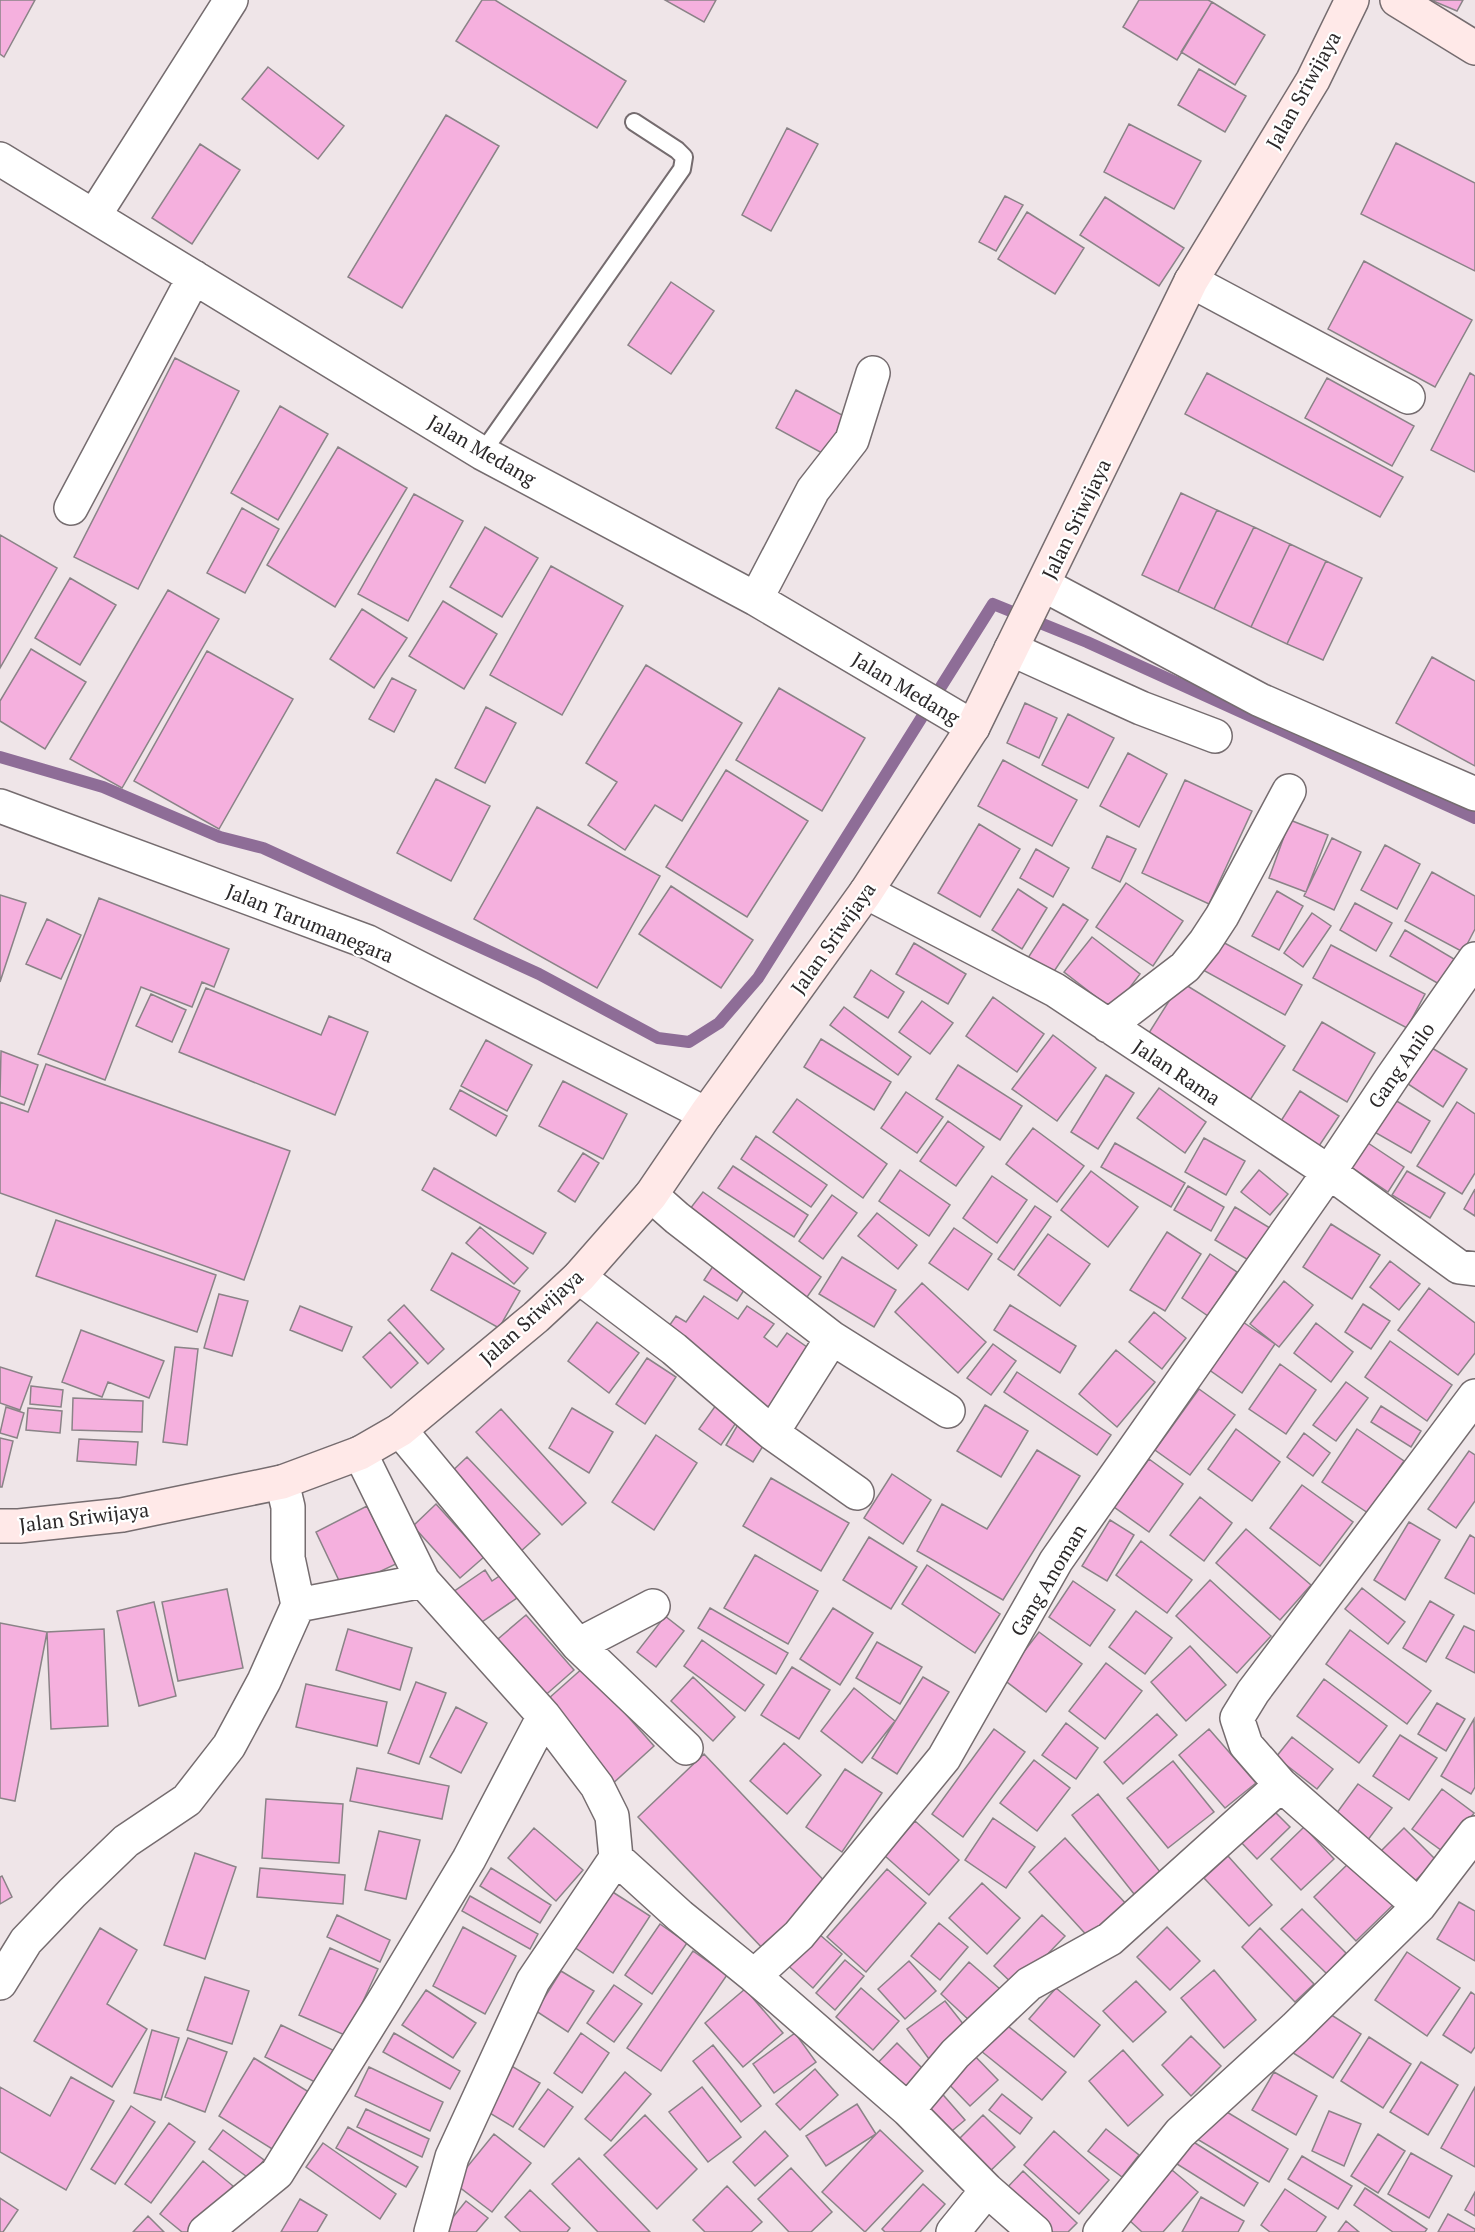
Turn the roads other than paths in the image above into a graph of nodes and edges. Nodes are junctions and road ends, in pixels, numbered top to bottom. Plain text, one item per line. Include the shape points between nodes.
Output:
1 (231, 0) edge
2 (1352, 0) edge
3 (1397, 0) edge
4 (1475, 48) edge
5 (634, 122) dead end
6 (0, 159) edge
7 (94, 216) junction
8 (194, 277) junction
9 (1191, 281) junction
10 (873, 373) dead end
11 (1408, 397) dead end
12 (482, 453) junction
13 (71, 508) dead end
14 (1040, 590) junction
15 (756, 599) junction
16 (1014, 642) junction
17 (973, 727) junction
18 (1215, 736) dead end
19 (1289, 791) dead end
20 (1475, 794) edge
21 (0, 806) edge
22 (866, 892) junction
23 (1475, 959) edge
24 (1108, 1026) junction
25 (706, 1114) junction
26 (1329, 1172) junction
27 (651, 1195) junction
28 (1470, 1271) edge
29 (579, 1277) junction
30 (832, 1338) junction
31 (1475, 1396) edge
32 (948, 1411) dead end
33 (400, 1430) junction
34 (772, 1433) junction
35 (360, 1453) junction
36 (857, 1493) dead end
37 (285, 1494) junction
38 (0, 1526) edge
39 (423, 1581) junction
40 (298, 1605) junction
41 (653, 1606) dead end
42 (578, 1645) junction
43 (544, 1716) junction
44 (686, 1748) dead end
45 (1281, 1785) junction
46 (1475, 1833) edge
47 (616, 1858) junction
48 (1419, 1906) junction
49 (754, 1976) junction
50 (0, 1983) edge
51 (908, 2110) junction
52 (987, 2190) junction
53 (1113, 2228) edge
54 (206, 2232) edge
55 (431, 2232) edge
56 (953, 2232) edge
57 (1035, 2232) edge

1 - 7 street
2 - 9 main road, Jalan Sriwijaya via 1313,80
3 - 4 main road
5 - 12 lane via 677,150 684,157 682,169
6 - 7 street, Jalan Medang
7 - 8 street, Jalan Medang
8 - 12 street, Jalan Medang
8 - 13 street
9 - 11 street
9 - 14 main road, Jalan Sriwijaya
10 - 15 street via 852,440 813,490
12 - 15 street, Jalan Medang
14 - 16 main road, Jalan Sriwijaya
14 - 20 street via 1260,700
15 - 17 street, Jalan Medang
16 - 17 main road, Jalan Sriwijaya
16 - 18 street via 1141,708
17 - 22 main road, Jalan Sriwijaya
19 - 24 street via 1205,942 1185,967
21 - 25 street, Jalan Tarumanegara via 368,942
22 - 24 street, Jalan Rama via 1054,990
22 - 25 main road, Jalan Sriwijaya
23 - 26 street, Gang Anilo
24 - 26 street, Jalan Rama
25 - 27 main road, Jalan Sriwijaya
26 - 28 street, Jalan Rama
26 - 49 street, Gang Anoman via 1056,1561 944,1758 799,1935
27 - 29 main road, Jalan Sriwijaya
27 - 30 street
29 - 33 main road, Jalan Sriwijaya
29 - 34 street via 674,1348
30 - 32 street
30 - 34 street
31 - 45 street via 1237,1718 1246,1745
33 - 35 main road, Jalan Sriwijaya
33 - 42 street
34 - 36 street
35 - 37 main road, Jalan Sriwijaya
35 - 39 street
37 - 38 main road, Jalan Sriwijaya
37 - 40 street via 288,1558
39 - 40 street
39 - 43 street
40 - 50 street via 229,1746 188,1800 126,1841 72,1893 26,1941
41 - 42 street
42 - 44 street
43 - 47 street via 597,1786 612,1816
43 - 54 street via 469,1859 277,2173
45 - 48 street
45 - 51 street via 1110,1939 1029,1984 956,2054
46 - 48 street
47 - 49 street
47 - 55 street via 533,1981 452,2157
48 - 53 street via 1295,2028 1180,2133
49 - 51 street
51 - 52 street
52 - 56 street
52 - 57 street

